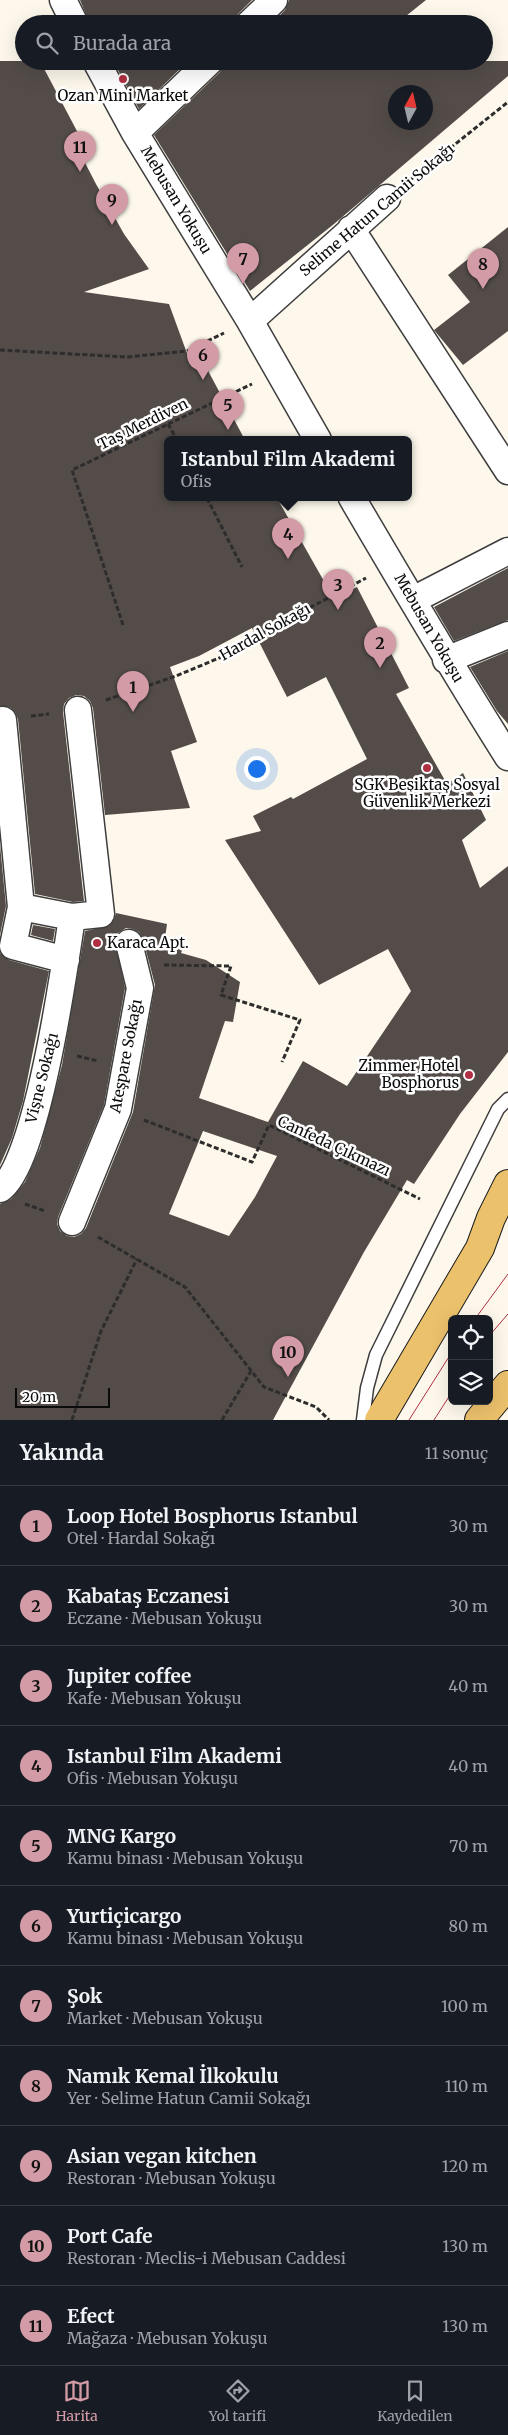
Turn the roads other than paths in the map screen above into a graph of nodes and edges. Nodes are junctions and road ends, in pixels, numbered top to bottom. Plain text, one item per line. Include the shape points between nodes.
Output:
1 (62, 0) edge
2 (274, 0) edge
3 (70, 15) edge
4 (258, 15) edge
5 (101, 70) edge
6 (201, 70) edge
7 (136, 134) junction
8 (387, 198) road end
9 (351, 229) junction
10 (250, 321) junction
11 (316, 436) edge
12 (508, 471) edge
13 (354, 501) edge
14 (508, 551) edge
15 (413, 600) junction
16 (508, 635) edge
17 (446, 660) junction
18 (78, 710) road end
19 (3, 720) road end
20 (508, 757) edge
21 (21, 907) junction
22 (72, 917) junction
23 (131, 954) road end
24 (66, 960) junction
25 (508, 1099) edge
26 (508, 1184) edge
27 (9, 1195) edge
28 (72, 1222) road end
29 (508, 1385) edge
30 (363, 1420) edge
31 (379, 1420) edge
32 (479, 1420) edge

1 - 3 street
2 - 4 street
5 - 7 street, Mebusan Yokuşu
6 - 7 street
7 - 10 street, Mebusan Yokuşu
8 - 9 street, Selime Hatun Camii Sokağı
9 - 10 street, Selime Hatun Camii Sokağı
9 - 12 street
10 - 11 street, Mebusan Yokuşu
13 - 15 street, Mebusan Yokuşu
14 - 15 street
15 - 17 street, Mebusan Yokuşu
16 - 17 street
17 - 20 street, Mebusan Yokuşu
18 - 22 street via 101,914
19 - 21 street
21 - 22 street
21 - 24 street via 13,946
22 - 24 street, Vişne Sokağı
23 - 28 street, Ateşpare Sokağı via 140,988 118,1109
24 - 27 street, Vişne Sokağı via 51,1051 26,1143 7,1184
25 - 30 lane via 498,1109 376,1355
26 - 31 main road via 480,1248
29 - 32 main road

